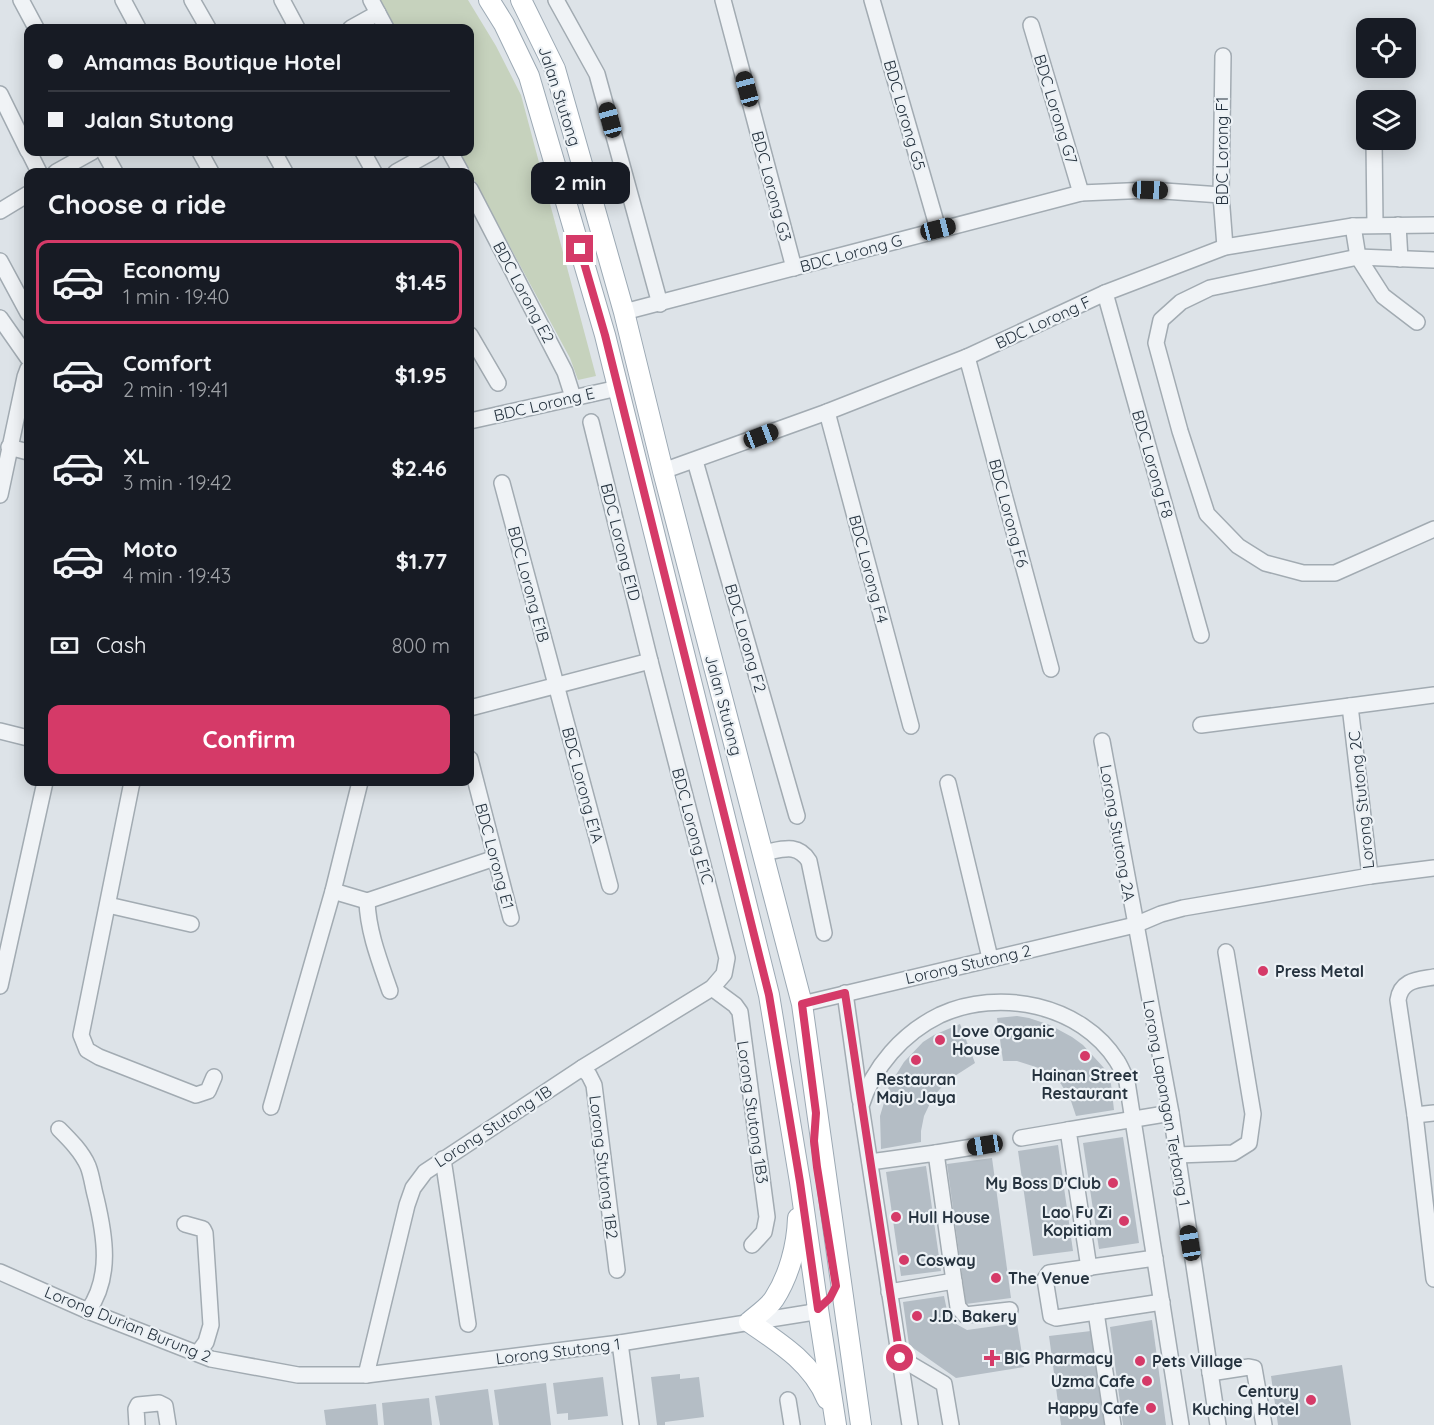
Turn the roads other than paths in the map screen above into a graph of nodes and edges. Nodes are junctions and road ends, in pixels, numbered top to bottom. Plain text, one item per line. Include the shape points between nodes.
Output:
1 (21, 0) edge
2 (123, 0) edge
3 (192, 0) edge
4 (282, 0) edge
5 (489, 0) edge
6 (521, 0) edge
7 (556, 0) edge
8 (723, 0) edge
9 (872, 0) edge
10 (374, 6) edge
11 (34, 24) edge
12 (136, 24) edge
13 (205, 24) edge
14 (295, 24) edge
15 (355, 24) edge
16 (384, 24) edge
17 (1030, 25) dead end
18 (1223, 56) dead end
19 (0, 94) edge
20 (24, 143) edge
21 (1374, 150) edge
22 (85, 156) edge
23 (425, 156) edge
24 (63, 168) edge
25 (403, 168) edge
26 (1081, 193) junction
27 (1221, 195) junction
28 (24, 196) edge
29 (474, 197) edge
30 (0, 211) edge
31 (1375, 225) junction
32 (1398, 225) junction
33 (1434, 225) edge
34 (1353, 226) junction
35 (938, 229) junction
36 (1225, 247) junction
37 (1358, 257) junction
38 (1400, 259) junction
39 (1434, 260) edge
40 (0, 261) edge
41 (794, 268) junction
42 (1106, 293) junction
43 (660, 303) junction
44 (24, 306) edge
45 (624, 312) junction
46 (0, 318) edge
47 (1417, 322) dead end
48 (605, 335) junction
49 (474, 342) edge
50 (24, 352) edge
51 (967, 357) junction
52 (24, 377) edge
53 (498, 383) dead end
54 (618, 388) junction
55 (573, 397) junction
56 (827, 411) junction
57 (474, 420) edge
58 (591, 423) dead end
59 (9, 447) junction
60 (24, 451) edge
61 (695, 460) junction
62 (663, 471) junction
63 (502, 483) dead end
64 (0, 495) edge
65 (1434, 529) edge
66 (1201, 635) dead end
67 (650, 661) junction
68 (1051, 669) dead end
69 (556, 685) junction
70 (1434, 695) edge
71 (1350, 706) junction
72 (474, 707) edge
73 (1201, 725) dead end
74 (911, 726) dead end
75 (0, 731) edge
76 (24, 737) edge
77 (1102, 741) dead end
78 (474, 775) edge
79 (948, 783) dead end
80 (44, 786) edge
81 (131, 786) edge
82 (359, 786) edge
83 (797, 816) dead end
84 (762, 853) junction
85 (495, 858) junction
86 (1434, 868) edge
87 (1370, 876) junction
88 (610, 886) dead end
89 (333, 891) junction
90 (367, 901) junction
91 (108, 904) junction
92 (511, 918) dead end
93 (191, 924) dead end
94 (1135, 925) junction
95 (824, 933) dead end
96 (1226, 952) dead end
97 (990, 958) junction
98 (1434, 977) edge
99 (0, 986) edge
100 (712, 988) junction
101 (390, 991) dead end
102 (845, 993) junction
103 (802, 1004) junction
104 (582, 1068) junction
105 (214, 1077) dead end
106 (861, 1106) junction
107 (271, 1107) dead end
108 (816, 1113) junction
109 (1171, 1113) junction
110 (1434, 1113) edge
111 (1415, 1115) junction
112 (1133, 1119) junction
113 (59, 1129) dead end
114 (1068, 1130) junction
115 (1021, 1138) dead end
116 (985, 1145) dead end
117 (936, 1153) junction
118 (1177, 1155) junction
119 (443, 1159) junction
120 (870, 1162) junction
121 (800, 1182) junction
122 (185, 1224) dead end
123 (752, 1245) dead end
124 (1432, 1252) edge
125 (1155, 1258) junction
126 (1089, 1268) junction
127 (617, 1270) dead end
128 (0, 1272) edge
129 (1434, 1280) edge
130 (954, 1281) junction
131 (889, 1292) junction
132 (1161, 1302) junction
133 (818, 1309) junction
134 (1010, 1310) dead end
135 (88, 1311) junction
136 (1096, 1312) junction
137 (749, 1322) junction
138 (468, 1324) dead end
139 (620, 1343) junction
140 (198, 1353) junction
141 (900, 1358) junction
142 (1210, 1373) junction
143 (366, 1375) junction
144 (788, 1400) dead end
145 (836, 1422) edge
146 (137, 1425) edge
147 (168, 1425) edge
148 (631, 1425) edge
149 (792, 1425) edge
150 (861, 1425) edge
151 (910, 1425) edge
152 (951, 1425) edge
153 (1113, 1425) edge
154 (1181, 1425) edge
155 (1218, 1425) edge
156 (1264, 1425) edge

1 - 11 street
2 - 12 street
3 - 13 street
4 - 14 street
5 - 48 main road, Jalan Stutong via 529,76
6 - 45 main road, Jalan Stutong via 555,69
7 - 43 street via 597,74
8 - 41 street, BDC Lorong G3
9 - 35 street, BDC Lorong G5
10 - 15 street
10 - 16 street
17 - 26 street, BDC Lorong G7
18 - 27 street, BDC Lorong F1
19 - 20 street
21 - 31 street
22 - 24 street
23 - 25 street
26 - 27 street, BDC Lorong G via 1150,190
26 - 35 street, BDC Lorong G
27 - 36 street, BDC Lorong F1
28 - 30 street
29 - 55 street, BDC Lorong E2 via 565,372
31 - 32 street, BDC Lorong F
31 - 34 street, BDC Lorong F
32 - 33 street, BDC Lorong F
32 - 38 street
34 - 36 street, BDC Lorong F
34 - 37 street
35 - 41 street, BDC Lorong G
36 - 42 street, BDC Lorong F
37 - 38 street
37 - 47 street via 1383,296
37 - 65 street via 1210,288 1180,302 1161,320 1156,343 1180,432 1206,514 1238,546 1264,563 1303,573 1335,573
38 - 39 street
40 - 44 street
41 - 43 street, BDC Lorong G
42 - 51 street, BDC Lorong F
42 - 66 street, BDC Lorong F8
43 - 45 street, BDC Lorong G
45 - 48 main road via 610,323
45 - 62 main road, Jalan Stutong
46 - 50 street
48 - 54 main road, Jalan Stutong
49 - 53 street
51 - 56 street, BDC Lorong F
51 - 68 street, BDC Lorong F6
52 - 59 street
54 - 55 street, BDC Lorong E
54 - 121 main road, Jalan Stutong via 769,995
55 - 57 street, BDC Lorong E
56 - 61 street, BDC Lorong F
56 - 74 street, BDC Lorong F4
58 - 67 street, BDC Lorong E1D
59 - 60 street
59 - 64 street
61 - 62 street, BDC Lorong F
61 - 83 street, BDC Lorong F2
62 - 84 main road, Jalan Stutong
63 - 69 street, BDC Lorong E1B
67 - 69 street
67 - 100 street, BDC Lorong E1C via 727,958 724,974
69 - 72 street
69 - 88 street, BDC Lorong E1A
70 - 71 street
71 - 73 street
71 - 87 street, Lorong Stutong 2C
75 - 76 street
77 - 94 street, Lorong Stutong 2A
78 - 85 street, BDC Lorong E1
79 - 97 street
80 - 99 street
81 - 91 street
82 - 89 street
84 - 95 street via 797,849 804,853
84 - 103 main road, Jalan Stutong
85 - 90 street
85 - 92 street, BDC Lorong E1
86 - 87 street
87 - 94 street, Lorong Stutong 2C via 1183,908
89 - 90 street
89 - 107 street
90 - 101 street via 367,914
91 - 93 street
91 - 105 street via 81,1035 87,1050 196,1095 208,1091
94 - 97 street, Lorong Stutong 2
94 - 109 street, Lorong Lapangan Terbang 1
96 - 118 street via 1253,1114 1249,1143 1233,1153
97 - 102 street, Lorong Stutong 2
98 - 111 street via 1413,980 1399,992
100 - 104 street, Lorong Stutong 1B
100 - 123 street, Lorong Stutong 1B3 via 740,1012 767,1217 764,1232
102 - 103 street, Lorong Stutong 2
102 - 106 street
103 - 108 main road, Jalan Stutong
104 - 119 street, Lorong Stutong 1B
104 - 127 street, Lorong Stutong 1B2 via 594,1085
106 - 112 street via 867,1087 897,1045 921,1026 965,1006 994,1002 1053,1010 1087,1029 1117,1061 1127,1082
106 - 120 street
108 - 133 main road via 817,1167 836,1286
108 - 150 main road, Jalan Stutong
109 - 112 street
109 - 118 street, Lorong Lapangan Terbang 1
110 - 111 street
111 - 124 street
112 - 114 street
112 - 125 street
113 - 135 street via 88,1166 103,1228 105,1268 97,1298
114 - 115 street
114 - 126 street
116 - 117 street
117 - 120 street
117 - 130 street
118 - 142 street, Lorong Lapangan Terbang 1
119 - 138 street
119 - 143 street, Lorong Stutong 1B via 424,1172 413,1188
120 - 131 street
121 - 133 main road, Jalan Stutong
121 - 137 main road via 797,1238 786,1275 773,1301
122 - 140 street via 205,1233 211,1325
124 - 129 street
125 - 126 street
125 - 132 street
126 - 136 street via 1046,1276 1049,1311 1056,1318
128 - 135 street, Lorong Durian Burung 2
130 - 131 street
130 - 134 street via 958,1307 965,1315
131 - 141 street
132 - 136 street
132 - 154 street
133 - 137 street, Lorong Stutong 1
133 - 145 main road, Jalan Stutong
135 - 140 street, Lorong Durian Burung 2
136 - 153 street
137 - 139 street, Lorong Stutong 1
137 - 145 main road via 806,1365 822,1386
139 - 143 street, Lorong Stutong 1
139 - 148 street
140 - 143 street, Lorong Durian Burung 2 via 280,1373
141 - 151 street
141 - 152 street via 944,1384
142 - 155 street, Lorong Lapangan Terbang 1
142 - 156 street via 1254,1368
144 - 149 street
146 - 147 street via 138,1405 159,1403 165,1406

